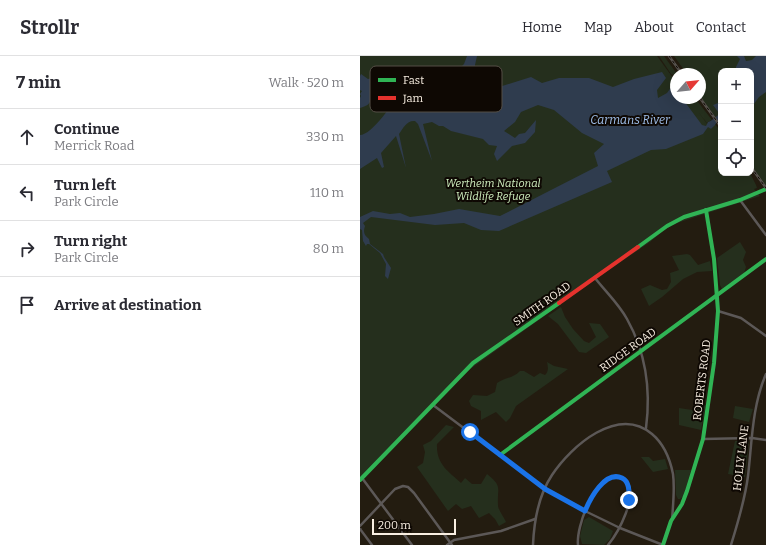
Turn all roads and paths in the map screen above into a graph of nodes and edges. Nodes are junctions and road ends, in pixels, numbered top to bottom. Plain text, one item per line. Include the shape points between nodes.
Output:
1 (766, 189) edge
2 (740, 200) junction
3 (706, 210) junction
4 (766, 235) edge
5 (766, 259) edge
6 (595, 278) junction
7 (717, 295) junction
8 (718, 311) junction
9 (766, 336) edge
10 (640, 352) junction
11 (766, 374) edge
12 (433, 405) junction
13 (646, 428) junction
14 (752, 438) junction
15 (703, 439) junction
16 (766, 440) edge
17 (500, 455) junction
18 (361, 479) edge
19 (545, 489) junction
20 (381, 503) junction
21 (585, 511) junction
22 (535, 519) junction
23 (672, 521) junction
24 (360, 526) edge
25 (620, 528) junction
26 (360, 529) edge
27 (450, 544) edge
28 (372, 545) edge
29 (412, 545) edge
30 (533, 545) edge
31 (578, 545) edge
32 (608, 545) edge
33 (663, 545) edge
34 (731, 545) edge

1 - 2 street, SMITH ROAD
2 - 3 street, SMITH ROAD
2 - 4 street
3 - 6 street, SMITH ROAD via 667,226
3 - 7 street, ROBERTS ROAD
5 - 7 street, RIDGE ROAD
6 - 10 street via 627,319
6 - 12 street, SMITH ROAD via 473,364
7 - 8 street, ROBERTS ROAD
7 - 10 street, RIDGE ROAD
8 - 9 street via 740,318
8 - 15 street, ROBERTS ROAD via 714,363
10 - 13 street via 647,380
10 - 17 street, RIDGE ROAD
11 - 14 street, HOLLY LANE via 754,413
12 - 17 street
12 - 18 street, SMITH ROAD
13 - 19 street via 620,424 593,434 561,463
13 - 23 street via 658,439 670,461 673,475
14 - 15 street
14 - 16 street
14 - 34 street, HOLLY LANE via 743,503
15 - 23 street, ROBERTS ROAD via 687,491
17 - 19 street
18 - 20 street
19 - 21 street
19 - 22 street
20 - 24 street
20 - 27 street via 395,489 408,487
20 - 29 street
21 - 25 street
21 - 25 street via 595,492 605,481 615,476 620,477 628,484 629,500
21 - 31 street via 578,530
22 - 27 street via 501,531 454,540
22 - 30 street
23 - 33 street, ROBERTS ROAD
25 - 32 street
25 - 33 street
26 - 28 street

